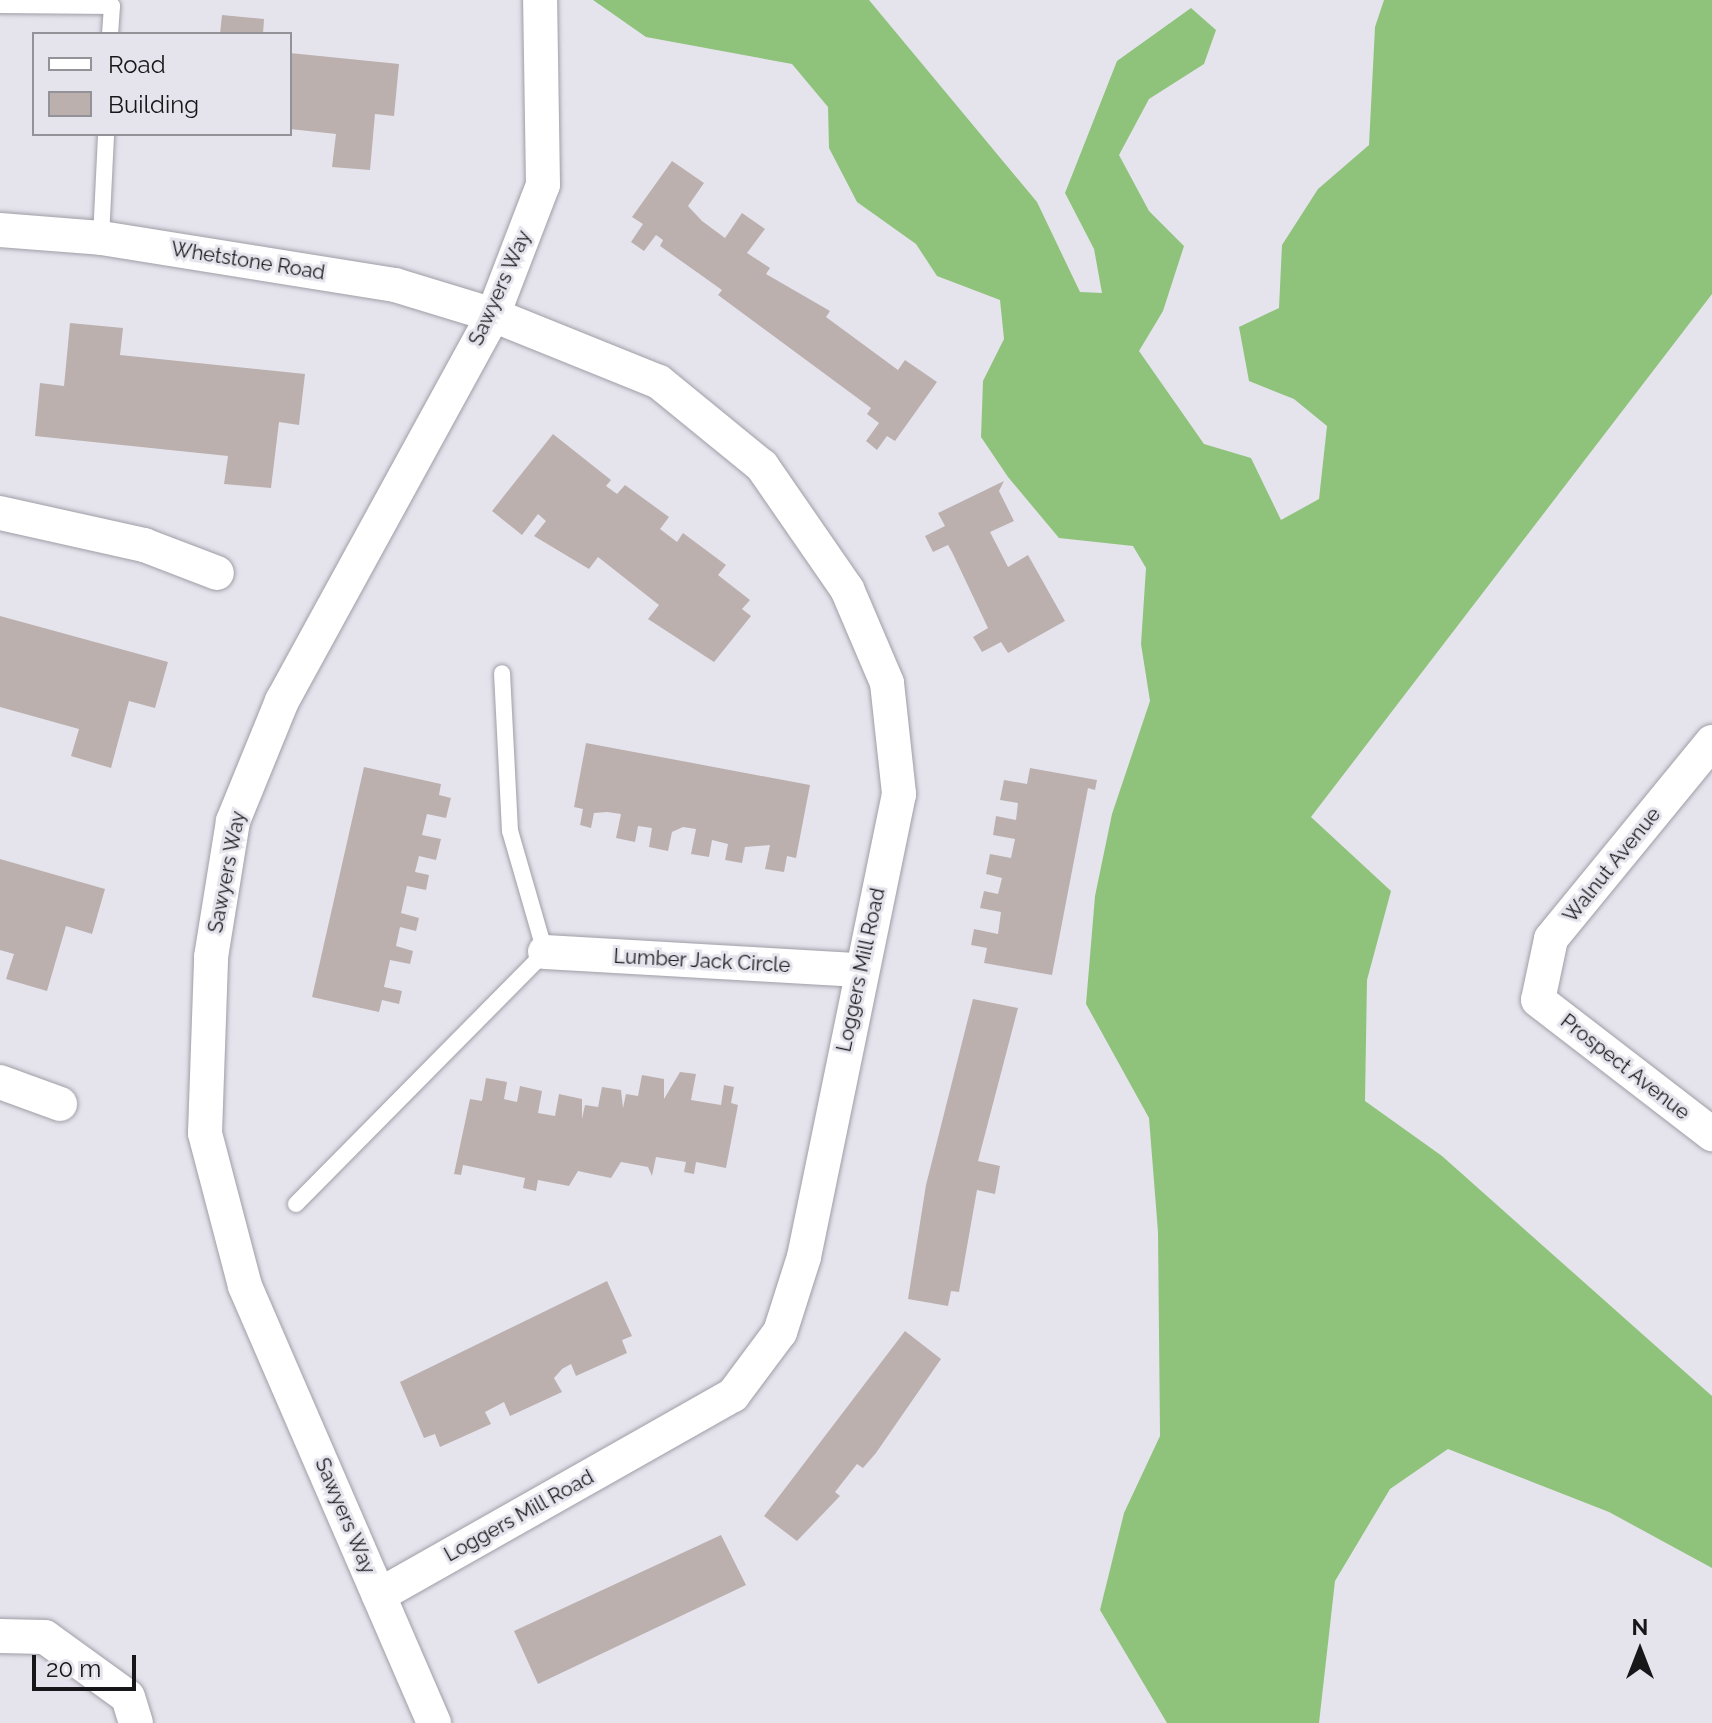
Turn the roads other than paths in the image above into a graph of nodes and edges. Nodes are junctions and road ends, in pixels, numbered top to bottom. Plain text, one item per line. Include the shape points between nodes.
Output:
1 (540, 0) edge
2 (0, 5) edge
3 (110, 32) edge
4 (106, 136) edge
5 (0, 230) edge
6 (101, 238) junction
7 (493, 315) junction
8 (0, 513) edge
9 (217, 573) dead end
10 (502, 673) dead end
11 (1712, 742) edge
12 (545, 952) junction
13 (859, 970) junction
14 (1538, 1000) joint
15 (0, 1082) edge
16 (60, 1104) dead end
17 (1712, 1134) edge
18 (296, 1204) dead end
19 (379, 1595) junction
20 (0, 1636) edge
21 (136, 1723) edge
22 (434, 1723) edge

1 - 7 street, Sawyers Way via 543,185
2 - 3 lane via 112,6
4 - 6 lane
5 - 6 street, Whetstone Road
6 - 7 street, Whetstone Road via 395,285
7 - 13 street, Loggers Mill Road via 659,382 762,466 847,589 887,683 899,794
7 - 19 street, Sawyers Way via 282,701 233,821 211,957 209,1148 245,1286
8 - 9 street via 144,545
10 - 12 lane via 510,831
11 - 14 street, Walnut Avenue via 1551,939
12 - 13 street, Lumber Jack Circle
12 - 18 lane
13 - 19 street, Loggers Mill Road via 804,1257 780,1332 733,1395
14 - 17 street, Prospect Avenue
15 - 16 street
19 - 22 street, Sawyers Way
20 - 21 street via 45,1637 128,1697

